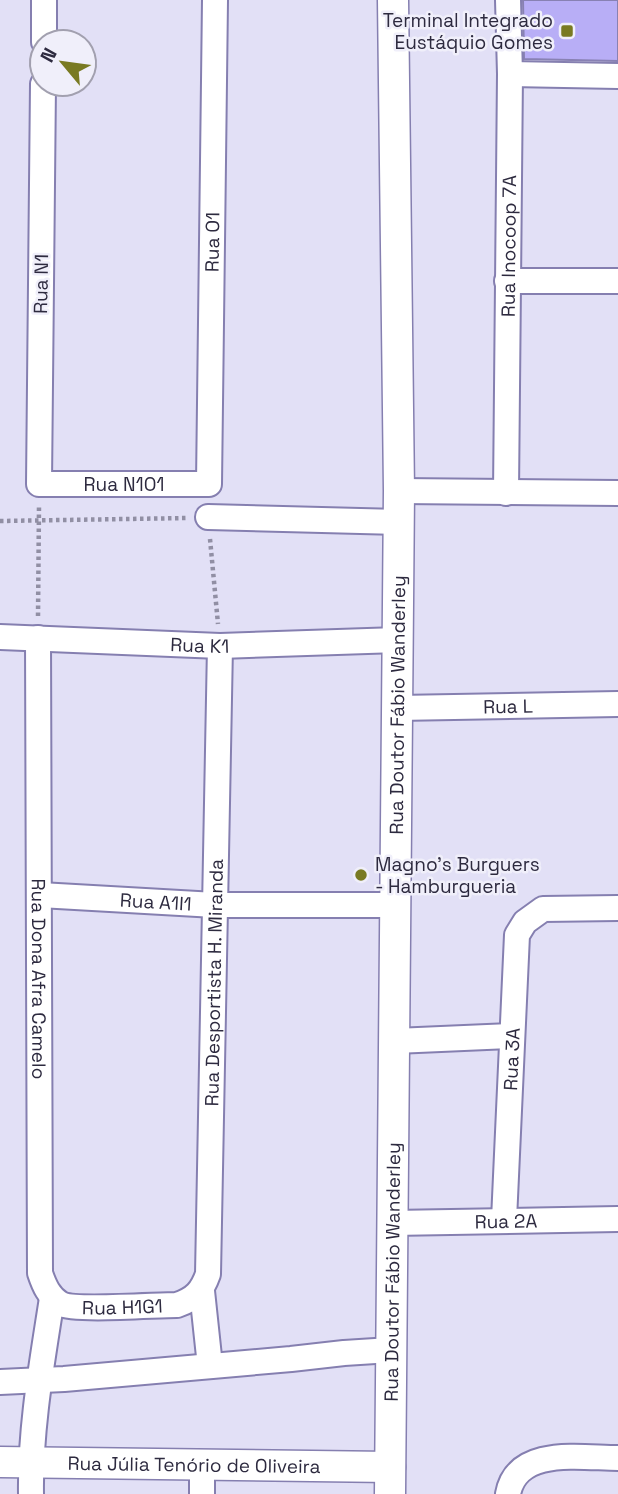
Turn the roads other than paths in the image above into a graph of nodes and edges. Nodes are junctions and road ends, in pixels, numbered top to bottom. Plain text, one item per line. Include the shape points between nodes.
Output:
1 (44, 0) edge
2 (215, 0) edge
3 (393, 0) edge
4 (508, 0) edge
5 (44, 28) edge
6 (510, 75) junction
7 (618, 76) edge
8 (43, 98) edge
9 (507, 281) junction
10 (618, 281) edge
11 (39, 484) joint
12 (209, 484) joint
13 (400, 491) junction
14 (506, 493) junction
15 (618, 493) edge
16 (208, 517) road end
17 (399, 522) junction
18 (0, 636) edge
19 (38, 638) junction
20 (398, 640) junction
21 (220, 646) junction
22 (618, 704) edge
23 (398, 708) junction
24 (40, 895) junction
25 (215, 905) junction
26 (396, 905) junction
27 (618, 908) edge
28 (511, 1036) junction
29 (394, 1041) junction
30 (618, 1219) edge
31 (504, 1220) junction
32 (392, 1223) junction
33 (202, 1291) junction
34 (61, 1302) junction
35 (391, 1350) junction
36 (210, 1366) junction
37 (39, 1379) junction
38 (0, 1382) edge
39 (618, 1458) edge
40 (0, 1462) edge
41 (30, 1462) junction
42 (202, 1464) junction
43 (390, 1481) edge
44 (31, 1494) edge
45 (202, 1494) edge
46 (508, 1494) edge

1 - 5 street
2 - 12 street, Rua O1
3 - 13 street, Rua Doutor Fábio Wanderley
4 - 6 street, Rua Inocoop 7A
6 - 7 street
6 - 9 street, Rua Inocoop 7A
8 - 11 street, Rua N1
9 - 10 street
9 - 14 street, Rua Inocoop 7A
11 - 12 street, Rua N1O1
13 - 14 street
13 - 17 street, Rua Doutor Fábio Wanderley
14 - 15 street
16 - 17 street
17 - 20 street, Rua Doutor Fábio Wanderley
18 - 19 street, Rua K1
19 - 21 street, Rua K1
19 - 24 street, Rua Dona Afra Camelo
20 - 21 street, Rua K1
20 - 23 street, Rua Doutor Fábio Wanderley
21 - 25 street, Rua Desportista H. Miranda
22 - 23 street, Rua L
23 - 26 street, Rua Doutor Fábio Wanderley
24 - 25 street, Rua A1I1
24 - 34 street, Rua Dona Afra Camelo via 40,1273 44,1287
25 - 26 street, Rua A1I1
25 - 33 street, Rua Desportista H. Miranda via 209,1259
26 - 29 street, Rua Doutor Fábio Wanderley
27 - 28 street, Rua 3A via 543,909 525,922 517,935
28 - 29 street
28 - 31 street, Rua 3A
29 - 32 street, Rua Doutor Fábio Wanderley
30 - 31 street, Rua 2A
31 - 32 street, Rua 2A
32 - 35 street, Rua Doutor Fábio Wanderley
33 - 34 street, Rua H1G1 via 177,1305
33 - 36 street, Rua Desportista H. Miranda
34 - 37 street
35 - 36 street
35 - 43 street, Rua Doutor Fábio Wanderley
36 - 37 street
37 - 38 street
37 - 41 street
39 - 46 street via 542,1458 518,1471
40 - 41 street, Rua Júlia Tenório de Oliveira
41 - 42 street, Rua Júlia Tenório de Oliveira
41 - 44 street
42 - 43 street, Rua Júlia Tenório de Oliveira
42 - 45 street

